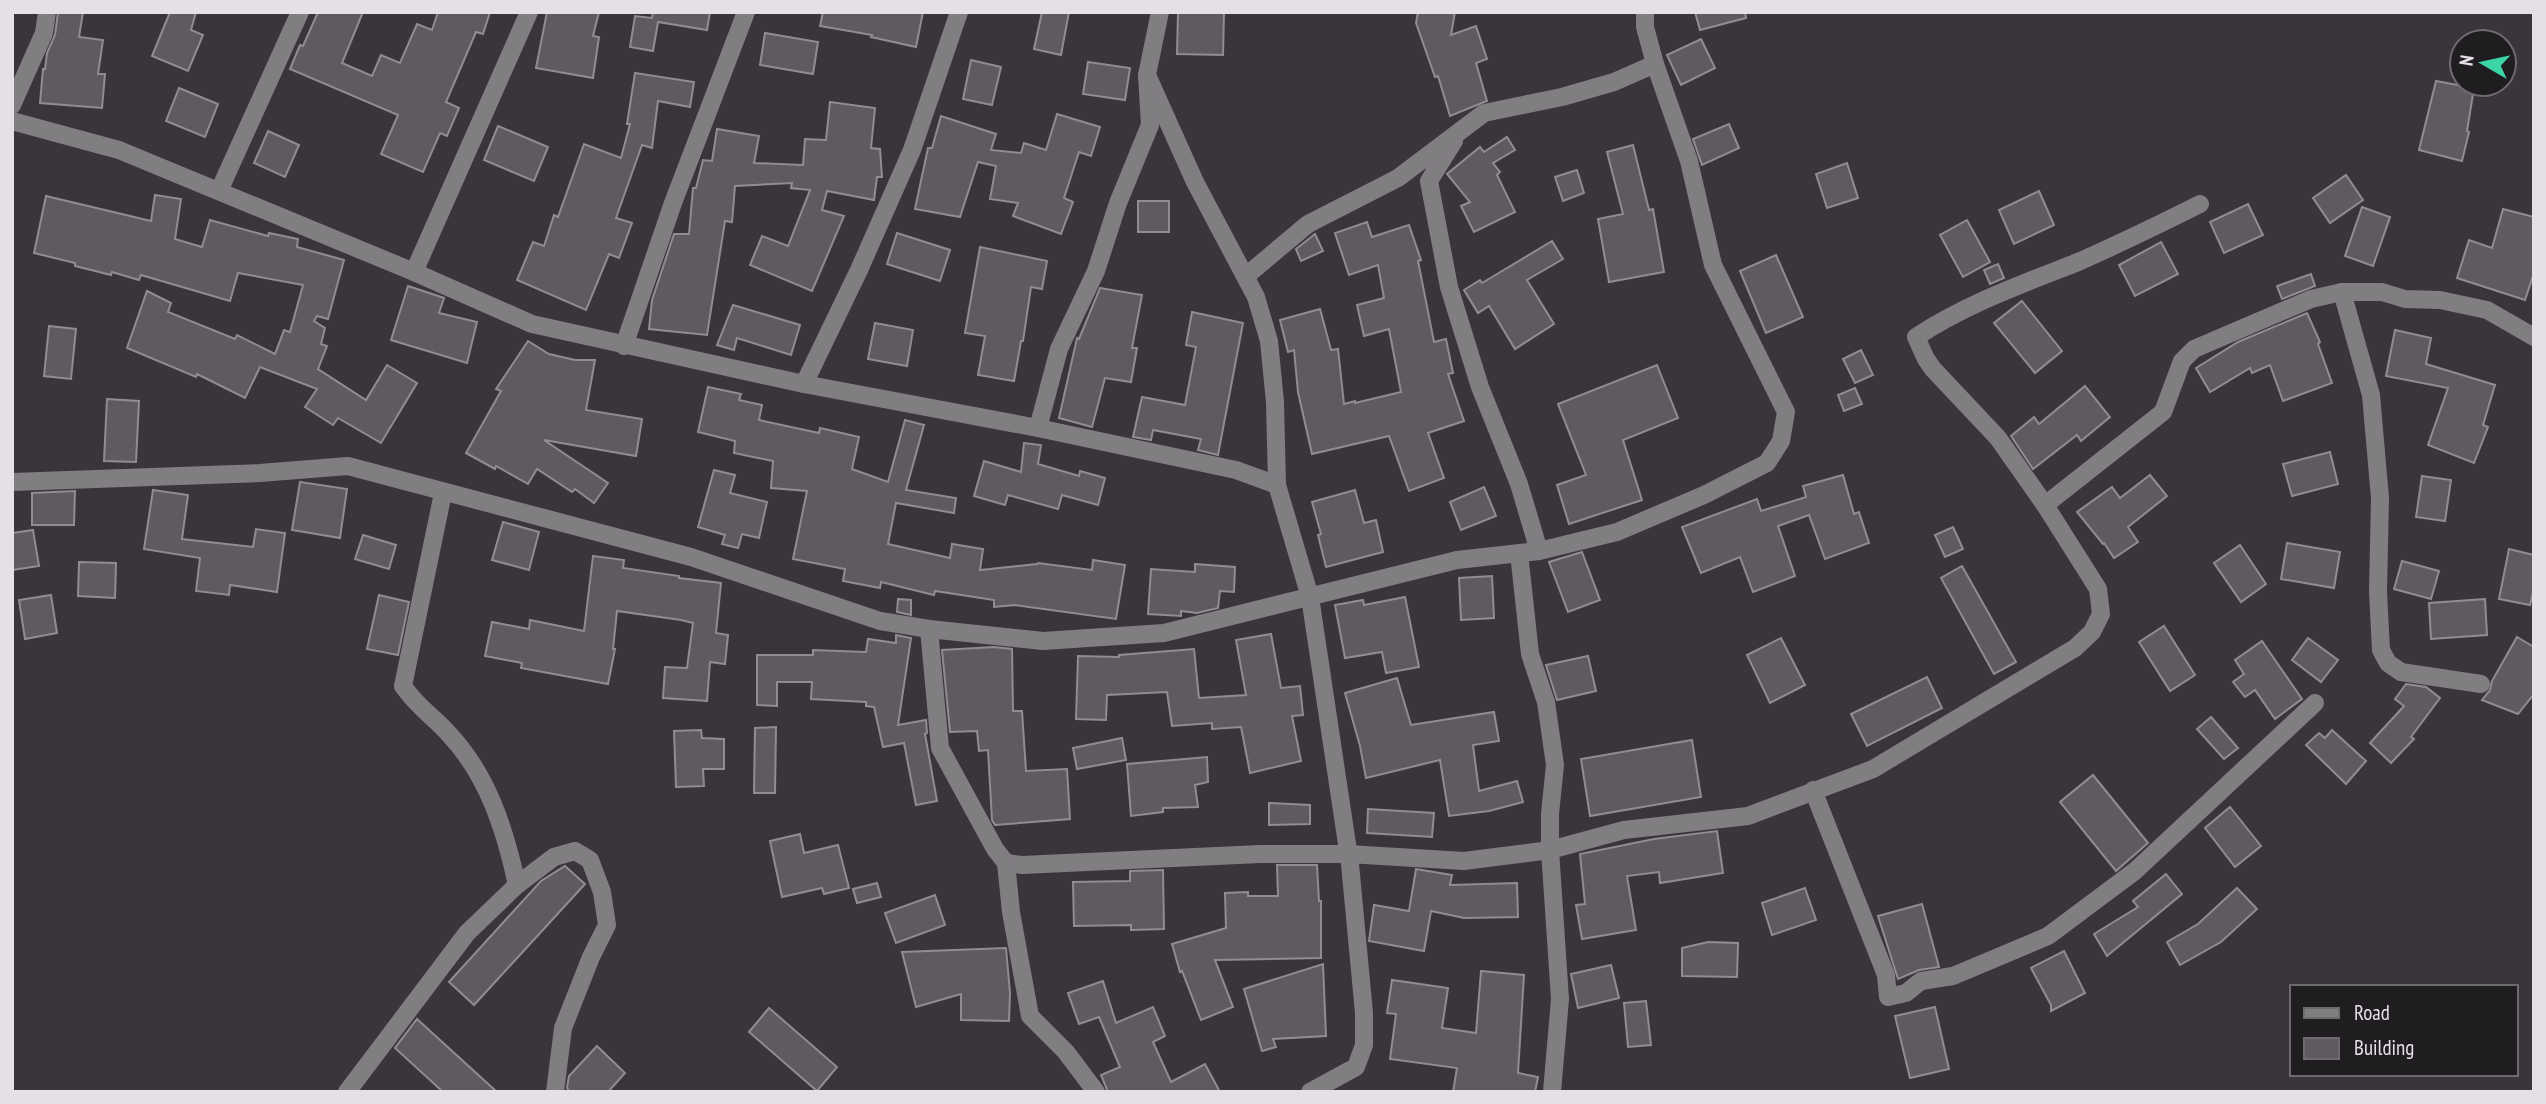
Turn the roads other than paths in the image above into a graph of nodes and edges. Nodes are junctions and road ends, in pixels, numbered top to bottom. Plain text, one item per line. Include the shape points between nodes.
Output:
1 (47, 12) edge
2 (300, 12) edge
3 (529, 12) edge
4 (746, 12) edge
5 (959, 12) edge
6 (1160, 12) edge
7 (1644, 12) edge
8 (1655, 64) junction
9 (1147, 75) junction
10 (12, 105) edge
11 (12, 121) edge
12 (1459, 133) junction
13 (219, 191) junction
14 (2200, 204) dead end
15 (414, 272) junction
16 (1246, 276) junction
17 (2343, 292) junction
18 (2534, 337) edge
19 (624, 346) junction
20 (804, 384) junction
21 (1038, 428) junction
22 (12, 482) edge
23 (1277, 485) junction
24 (443, 493) junction
25 (2045, 505) junction
26 (1539, 551) junction
27 (1519, 553) junction
28 (1310, 597) junction
29 (929, 629) junction
30 (2481, 684) dead end
31 (2315, 703) dead end
32 (1813, 790) junction
33 (1550, 850) junction
34 (1348, 854) junction
35 (1006, 863) junction
36 (517, 885) junction
37 (347, 1092) edge
38 (555, 1092) edge
39 (1096, 1092) edge
40 (1310, 1092) edge
41 (1552, 1092) edge

1 - 10 street via 44,33
2 - 13 street
3 - 15 street
4 - 19 street
5 - 20 street via 912,150
6 - 9 street
7 - 8 street
8 - 12 street via 1562,97 1484,113
8 - 26 street via 1689,161 1713,265 1786,412 1781,441 1767,463 1704,495 1617,532
9 - 16 street via 1195,182
9 - 21 street via 1150,125 1096,271 1059,349
11 - 13 street via 119,150
12 - 16 street via 1398,178 1308,224
12 - 26 street via 1429,181 1447,274 1480,387 1519,484
13 - 15 street
14 - 25 street via 2124,242 1943,319 1916,337 1933,369 1998,438
15 - 19 street via 532,324
16 - 23 street via 1269,341
17 - 18 street via 2382,292 2487,310
17 - 25 street via 2311,299 2194,349 2182,361 2163,412
17 - 30 street via 2371,395 2381,498 2381,650 2388,663 2401,672
19 - 20 street
20 - 21 street
21 - 23 street via 1236,470
22 - 24 street via 348,466
23 - 28 street
24 - 29 street via 691,557 880,621
24 - 36 street via 403,686 416,705 449,733 486,785 507,839
25 - 32 street via 2098,589 2101,614 2092,632 2075,648 1873,769
26 - 27 street
27 - 28 street via 1457,560
27 - 33 street via 1530,654 1546,702 1555,765
28 - 29 street via 1164,633 1043,641
28 - 34 street
29 - 35 street via 940,748
31 - 32 street via 2134,871 2048,936 1953,976 1921,982 1906,993 1888,997 1885,975
32 - 33 street via 1748,816 1623,830
33 - 34 street via 1464,861
33 - 41 street via 1560,999
34 - 35 street
34 - 40 street via 1364,1045 1356,1067
35 - 39 street via 1030,1016 1066,1052
36 - 37 street via 467,933
36 - 38 street via 554,857 575,851 590,860 602,892 607,925 563,1028

